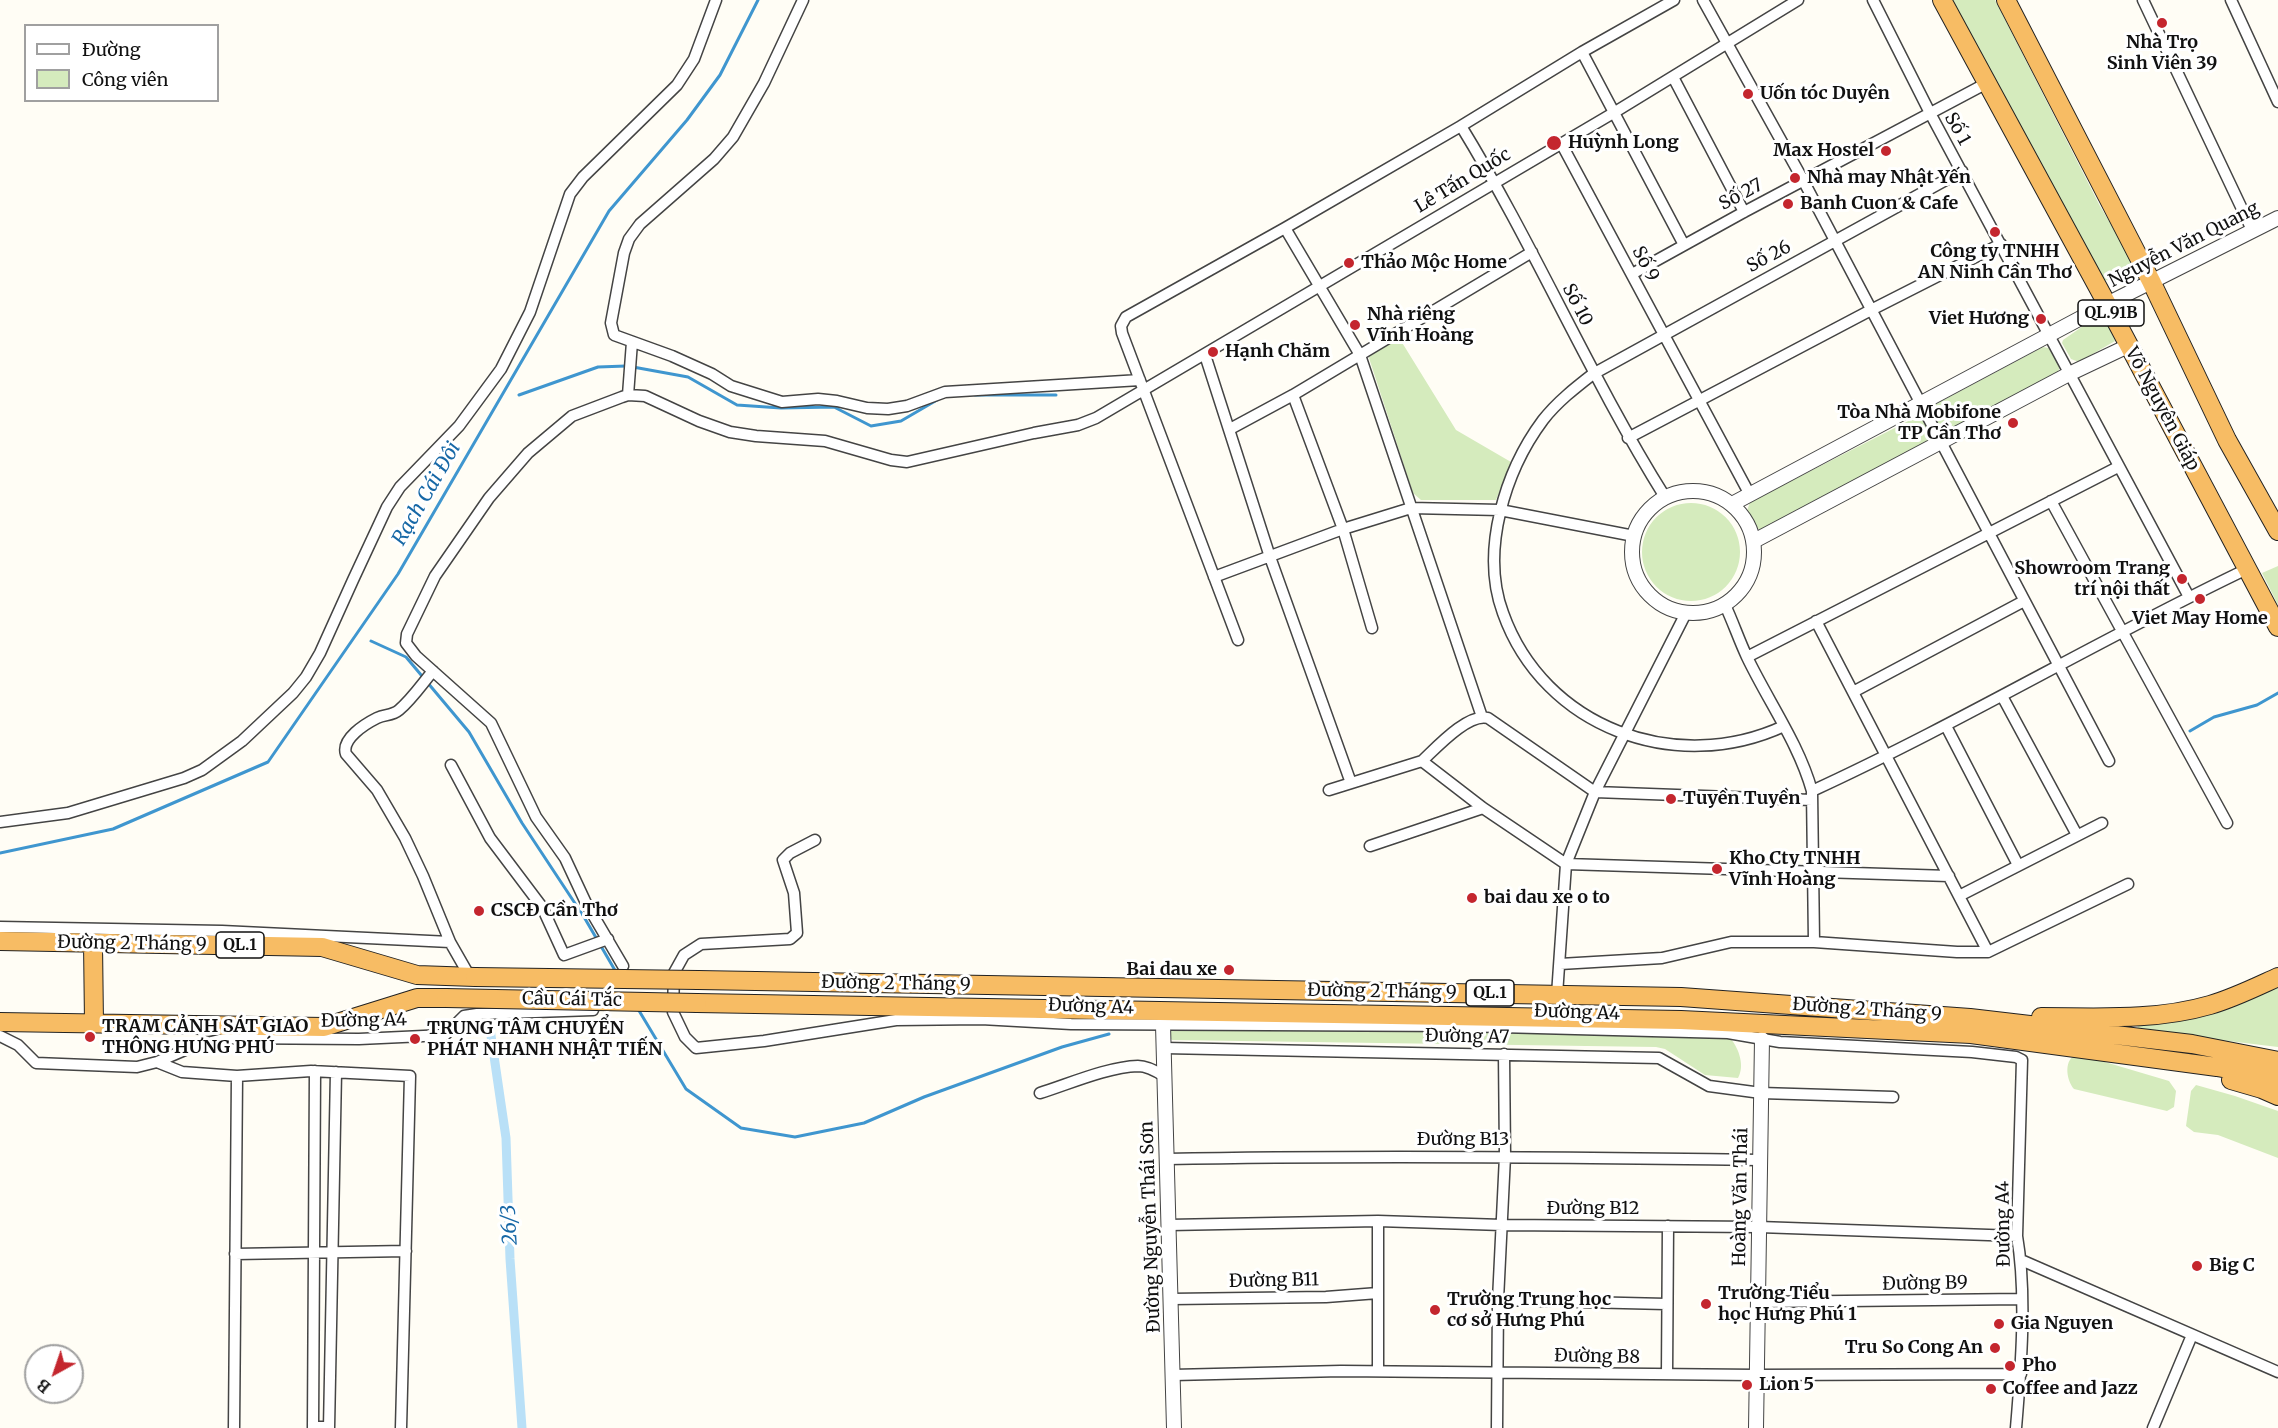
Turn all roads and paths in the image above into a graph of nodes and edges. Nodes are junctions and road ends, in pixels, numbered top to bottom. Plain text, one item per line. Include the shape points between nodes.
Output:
1 (716, 0) edge
2 (803, 0) edge
3 (1674, 0) edge
4 (1703, 0) edge
5 (1798, 0) edge
6 (1873, 0) edge
7 (1942, 0) edge
8 (2006, 0) edge
9 (2143, 0) edge
10 (2231, 0) edge
11 (1728, 43) junction
12 (1582, 52) junction
13 (1673, 77) junction
14 (1987, 83) junction
15 (2278, 102) edge
16 (1614, 112) junction
17 (1930, 113) junction
18 (1461, 126) junction
19 (1561, 143) junction
20 (1962, 171) junction
21 (1803, 180) junction
22 (1495, 181) junction
23 (1744, 212) junction
24 (2278, 218) edge
25 (1285, 228) junction
26 (2252, 230) junction
27 (1834, 241) junction
28 (2001, 244) junction
29 (1684, 245) junction
30 (1532, 252) junction
31 (1632, 274) junction
32 (2151, 281) junction
33 (1320, 285) junction
34 (2107, 304) junction
35 (1871, 310) junction
36 (1663, 334) junction
37 (2050, 335) junction
38 (632, 342) junction
39 (2128, 346) junction
40 (1360, 354) junction
41 (1205, 355) junction
42 (1593, 374) junction
43 (2069, 374) junction
44 (1142, 385) junction
45 (628, 395) junction
46 (1293, 395) junction
47 (1699, 401) junction
48 (1920, 404) junction
49 (1230, 429) junction
50 (1628, 438) junction
51 (1941, 442) junction
52 (2118, 467) junction
53 (1750, 495) junction
54 (1665, 497) junction
55 (2051, 501) junction
56 (1732, 504) junction
57 (1411, 508) junction
58 (1500, 510) junction
59 (1343, 530) junction
60 (2278, 531) edge
61 (1989, 533) junction
62 (1634, 536) junction
63 (1754, 541) junction
64 (1269, 557) junction
65 (2247, 569) junction
66 (1214, 577) junction
67 (2189, 597) junction
68 (2024, 601) junction
69 (1725, 605) junction
70 (1686, 613) junction
71 (1816, 621) junction
72 (1372, 627) dead end
73 (2278, 627) edge
74 (2123, 632) junction
75 (1238, 640) dead end
76 (1747, 657) junction
77 (2059, 666) junction
78 (430, 674) junction
79 (1853, 692) junction
80 (2002, 696) junction
81 (1482, 717) junction
82 (1784, 726) junction
83 (1946, 726) junction
84 (1625, 735) junction
85 (1887, 757) junction
86 (1422, 761) junction
87 (2109, 761) dead end
88 (451, 765) dead end
89 (1351, 783) junction
90 (1329, 790) dead end
91 (1596, 792) junction
92 (1812, 796) junction
93 (1482, 808) junction
94 (0, 822) edge
95 (2102, 823) dead end
96 (2227, 823) dead end
97 (2077, 835) junction
98 (815, 840) dead end
99 (1370, 846) dead end
100 (1566, 864) junction
101 (2018, 865) junction
102 (1813, 872) junction
103 (1949, 876) junction
104 (2128, 884) dead end
105 (1959, 896) junction
106 (0, 927) edge
107 (605, 940) junction
108 (0, 941) edge
109 (450, 942) junction
110 (1814, 942) junction
111 (93, 943) junction
112 (1988, 952) junction
113 (1560, 964) junction
114 (623, 966) dead end
115 (473, 977) junction
116 (2278, 977) edge
117 (698, 980) joint
118 (1557, 995) junction
119 (698, 1003) joint
120 (593, 1010) dead end
121 (1970, 1018) junction
122 (0, 1022) edge
123 (94, 1023) junction
124 (1163, 1025) junction
125 (0, 1036) edge
126 (1762, 1039) junction
127 (1164, 1048) junction
128 (2109, 1053) junction
129 (1504, 1054) junction
130 (2278, 1061) edge
131 (158, 1062) junction
132 (315, 1071) junction
133 (336, 1072) junction
134 (237, 1076) junction
135 (1164, 1076) junction
136 (2278, 1078) edge
137 (1040, 1093) dead end
138 (1761, 1093) junction
139 (2278, 1096) edge
140 (1893, 1097) dead end
141 (1505, 1156) junction
142 (1167, 1159) junction
143 (1760, 1160) junction
144 (1378, 1221) junction
145 (1502, 1225) junction
146 (1169, 1226) junction
147 (1668, 1226) junction
148 (1759, 1227) junction
149 (2017, 1236) junction
150 (333, 1251) junction
151 (406, 1251) junction
152 (314, 1252) junction
153 (235, 1254) junction
154 (2021, 1260) junction
155 (1378, 1293) junction
156 (1171, 1299) junction
157 (2021, 1299) junction
158 (1498, 1300) junction
159 (1758, 1302) junction
160 (1666, 1304) junction
161 (2192, 1335) junction
162 (1378, 1371) junction
163 (1498, 1372) junction
164 (2278, 1372) edge
165 (1667, 1374) junction
166 (2020, 1374) junction
167 (1173, 1375) junction
168 (1756, 1375) junction
169 (2158, 1426) edge
170 (329, 1427) edge
171 (234, 1428) edge
172 (401, 1428) edge
173 (1174, 1428) edge
174 (1497, 1428) edge
175 (1756, 1428) edge
176 (2016, 1428) edge

1 - 94 street via 694,58 677,85 570,194 530,312 501,369 459,426 400,487 387,507 320,654 293,693 242,741 184,778 68,813
2 - 38 street via 764,83 733,137 629,238 611,323 614,335
3 - 12 street
4 - 11 street
5 - 11 street, Lê Tấn Quốc
6 - 17 street, Số 1
7 - 14 highway, Võ Nguyên Giáp / QL.91B
8 - 32 highway, QL.91B
9 - 26 street
10 - 15 street
11 - 13 street, Lê Tấn Quốc
11 - 21 street
12 - 16 street
12 - 18 street
13 - 16 street, Lê Tấn Quốc
13 - 23 street
14 - 17 street, Số 27
14 - 34 highway, Võ Nguyên Giáp / QL.91B
16 - 19 street, Lê Tấn Quốc
16 - 29 street
17 - 20 street, Số 1
17 - 21 street, Số 27
18 - 22 street, Số 10
18 - 25 street
19 - 22 street, Lê Tấn Quốc
19 - 31 street, Số 9
20 - 27 street, Số 26
20 - 28 street, Số 1
21 - 23 street, Số 27
21 - 27 street
22 - 30 street, Số 10
22 - 33 street, Lê Tấn Quốc
23 - 29 street, Số 27
24 - 26 street, Nguyễn Văn Quang
25 - 33 street
25 - 44 street via 1126,317 1122,333
26 - 32 street, Nguyễn Văn Quang
27 - 35 street
27 - 36 street, Số 26
28 - 35 street
28 - 37 street, Số 1
29 - 31 street, Số 27
30 - 40 street
30 - 42 street, Số 10
31 - 36 street, Số 9
32 - 34 street, Nguyễn Văn Quang
32 - 60 highway, QL.91B via 2227,440
33 - 40 street
33 - 41 street, Lê Tấn Quốc
34 - 37 street, Nguyễn Văn Quang
34 - 39 highway, Võ Nguyên Giáp / QL.91B
35 - 47 street
35 - 48 street
36 - 42 street, Số 26
36 - 47 street, Số 9
37 - 43 street, Số 1
37 - 48 street, Nguyễn Văn Quang
38 - 44 street via 672,356 731,386 782,402 818,399 888,409 945,392
38 - 45 street
39 - 43 street
39 - 65 highway, Võ Nguyên Giáp / QL.91B
40 - 46 street
40 - 57 street
41 - 44 street, Lê Tấn Quốc
41 - 49 street
42 - 50 street, Số 10
42 - 58 street, Số 26 via 1564,397 1532,436
43 - 51 street
43 - 52 street, Số 1
44 - 45 street, Lê Tấn Quốc via 1087,422 907,462 825,441 730,432 645,396
44 - 66 street
45 - 78 street via 572,416 528,453 489,498 435,576 407,634 408,648
46 - 49 street
46 - 59 street
47 - 50 street
47 - 53 street, Số 9
48 - 51 street
48 - 53 street, Nguyễn Văn Quang
49 - 64 street
50 - 54 street, Số 10
51 - 61 street
51 - 63 street
52 - 55 street
52 - 67 street, Số 1
53 - 56 street, Nguyễn Văn Quang
54 - 56 street via 1699,491
54 - 62 street via 1649,509
55 - 61 street
55 - 74 street
56 - 63 street via 1746,520
57 - 58 street
57 - 59 street
57 - 81 street
58 - 62 street
58 - 84 street, Số 26 via 1494,567 1502,612 1520,650 1536,672 1571,705
59 - 64 street
59 - 72 street
61 - 68 street
61 - 71 street
62 - 70 street via 1633,563 1639,581 1651,597 1667,608
63 - 69 street via 1755,560 1750,578
64 - 66 street
64 - 89 street
65 - 67 street
65 - 73 highway, Võ Nguyên Giáp / QL.91B
66 - 75 street
67 - 74 street
68 - 77 street
68 - 79 street
69 - 70 street via 1707,612
69 - 76 street
70 - 84 street
71 - 76 street
71 - 79 street
74 - 77 street
74 - 96 street
76 - 82 street
77 - 80 street
77 - 87 street
78 - 107 street via 491,723 536,818 565,858
78 - 109 street via 396,712 378,717 348,740 346,754 377,790 405,838
79 - 85 street
80 - 83 street
80 - 97 street
81 - 86 street via 1468,721
81 - 91 street
82 - 84 street, Số 26 via 1738,743 1709,747 1660,744
82 - 92 street via 1809,780
83 - 85 street
83 - 101 street
84 - 91 street
85 - 92 street
85 - 103 street
86 - 89 street
86 - 93 street
88 - 107 street via 490,838 542,906 564,955
89 - 90 street
91 - 92 street
91 - 100 street
92 - 102 street
93 - 99 street
93 - 100 street
95 - 97 street
97 - 101 street
98 - 124 street, Đường A4 via 783,860 794,893 797,933 790,939 701,944 684,955 674,974 673,1012 696,1048 896,1020
100 - 102 street
100 - 113 street
101 - 105 street
102 - 103 street
102 - 110 street
103 - 105 street
104 - 112 street
105 - 112 street
106 - 109 street via 222,931
107 - 114 street
108 - 111 highway, Đường 2 Tháng 9 / QL.1
109 - 115 street
110 - 112 street
110 - 113 street via 1731,942 1662,958
111 - 115 highway, Đường 2 Tháng 9 / QL.1 via 322,947 417,975
111 - 123 highway
113 - 118 street
115 - 117 highway, Cầu Cái Tắc / QL.1, bridge
116 - 121 highway via 2219,1002 2171,1013 2137,1017
117 - 118 highway, Đường 2 Tháng 9 / QL.1
118 - 121 highway, Đường 2 Tháng 9 / QL.1 via 1681,997
119 - 123 highway, Cầu Cái Tắc / QL.1, bridge via 417,998 324,1027
119 - 128 highway, Đường 2 Tháng 9 / QL.1 via 1681,1020 1971,1034
120 - 131 street, Đường A4 via 464,1016 445,1035 227,1038
121 - 130 highway, Đường 2 Tháng 9 / QL.1 via 2192,1044
122 - 123 highway, QL.1
124 - 126 street, Đường A4 via 1461,1026 1728,1033
124 - 127 street, Đường Nguyễn Thái Sơn
125 - 131 street, Đường A4 via 36,1063 137,1067
126 - 138 street, Hoàng Văn Thái
126 - 149 street, Đường A4 via 1972,1052 2022,1060
127 - 129 street, Đường A7
127 - 135 street, Đường Nguyễn Thái Sơn
128 - 136 highway, Đường 2 Tháng 9 / QL.1
128 - 139 highway via 2186,1067
129 - 138 street, Đường A7 via 1659,1058 1709,1086
129 - 141 street
131 - 134 street via 182,1072
132 - 133 street
132 - 134 street
132 - 152 street
133 - 150 street
133 - 151 street via 410,1076
134 - 153 street
135 - 137 street via 1138,1066
135 - 142 street, Đường Nguyễn Thái Sơn
138 - 140 street, Đường A7
138 - 143 street, Hoàng Văn Thái
141 - 142 street, Đường B13
141 - 143 street, Đường B13
141 - 145 street
142 - 146 street, Đường Nguyễn Thái Sơn
143 - 148 street, Hoàng Văn Thái
144 - 145 street, Đường B12
144 - 146 street, Đường B12
144 - 155 street
145 - 147 street, Đường B12
145 - 158 street
146 - 156 street, Đường Nguyễn Thái Sơn
147 - 148 street, Đường B12
147 - 160 street
148 - 149 street, Đường B12
148 - 159 street, Hoàng Văn Thái
149 - 154 street, Đường A4
150 - 151 street
150 - 152 street
150 - 170 street
151 - 172 street
152 - 153 street
152 - 170 street via 313,1426
153 - 171 street
154 - 157 street, Đường A4
154 - 161 street
155 - 156 street, Đường B11
155 - 162 street
156 - 167 street, Đường Nguyễn Thái Sơn
157 - 159 street, Đường B9
157 - 166 street, Đường A4
158 - 160 street
158 - 163 street
159 - 168 street, Hoàng Văn Thái
160 - 165 street
161 - 164 street
161 - 169 street
162 - 163 street, Đường B8
162 - 167 street, Đường B8
163 - 165 street, Đường B8
163 - 174 street
165 - 168 street, Đường B8
166 - 168 street, Đường B8
166 - 176 street, Đường A4
167 - 173 street, Đường Nguyễn Thái Sơn
168 - 175 street, Hoàng Văn Thái

